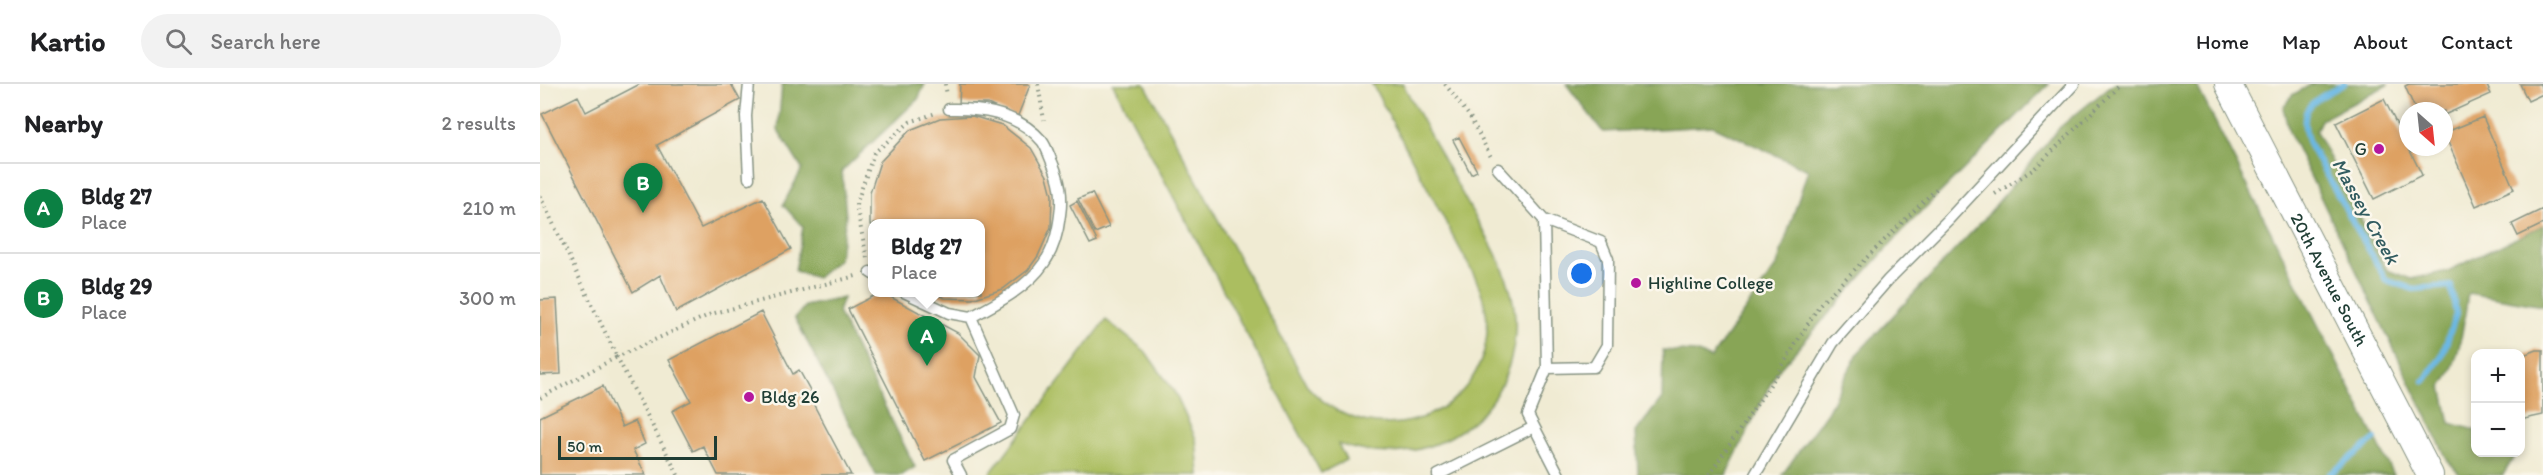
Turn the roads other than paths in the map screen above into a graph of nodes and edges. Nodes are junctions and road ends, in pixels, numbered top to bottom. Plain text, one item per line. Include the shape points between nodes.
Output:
1 (749, 84) edge
2 (2074, 84) edge
3 (2228, 84) edge
4 (950, 109) road end
5 (1498, 169) road end
6 (749, 178) dead end
7 (1544, 220) junction
8 (915, 297) edge
9 (971, 317) junction
10 (1548, 368) junction
11 (1534, 427) junction
12 (961, 475) edge
13 (1438, 475) edge
14 (1558, 475) edge
15 (1755, 475) edge
16 (2430, 475) edge

1 - 6 lane
2 - 15 lane via 1833,343
3 - 16 street, 20th Avenue South
4 - 9 lane via 983,109 1024,126 1043,142 1060,180 1058,234 1044,264 1008,298
5 - 7 lane
7 - 10 lane
7 - 10 lane via 1601,242 1608,259 1607,345 1594,367
8 - 9 lane via 949,313
9 - 12 lane via 1014,415 1010,429 953,459
10 - 11 lane via 1528,415
11 - 13 lane
11 - 14 lane

